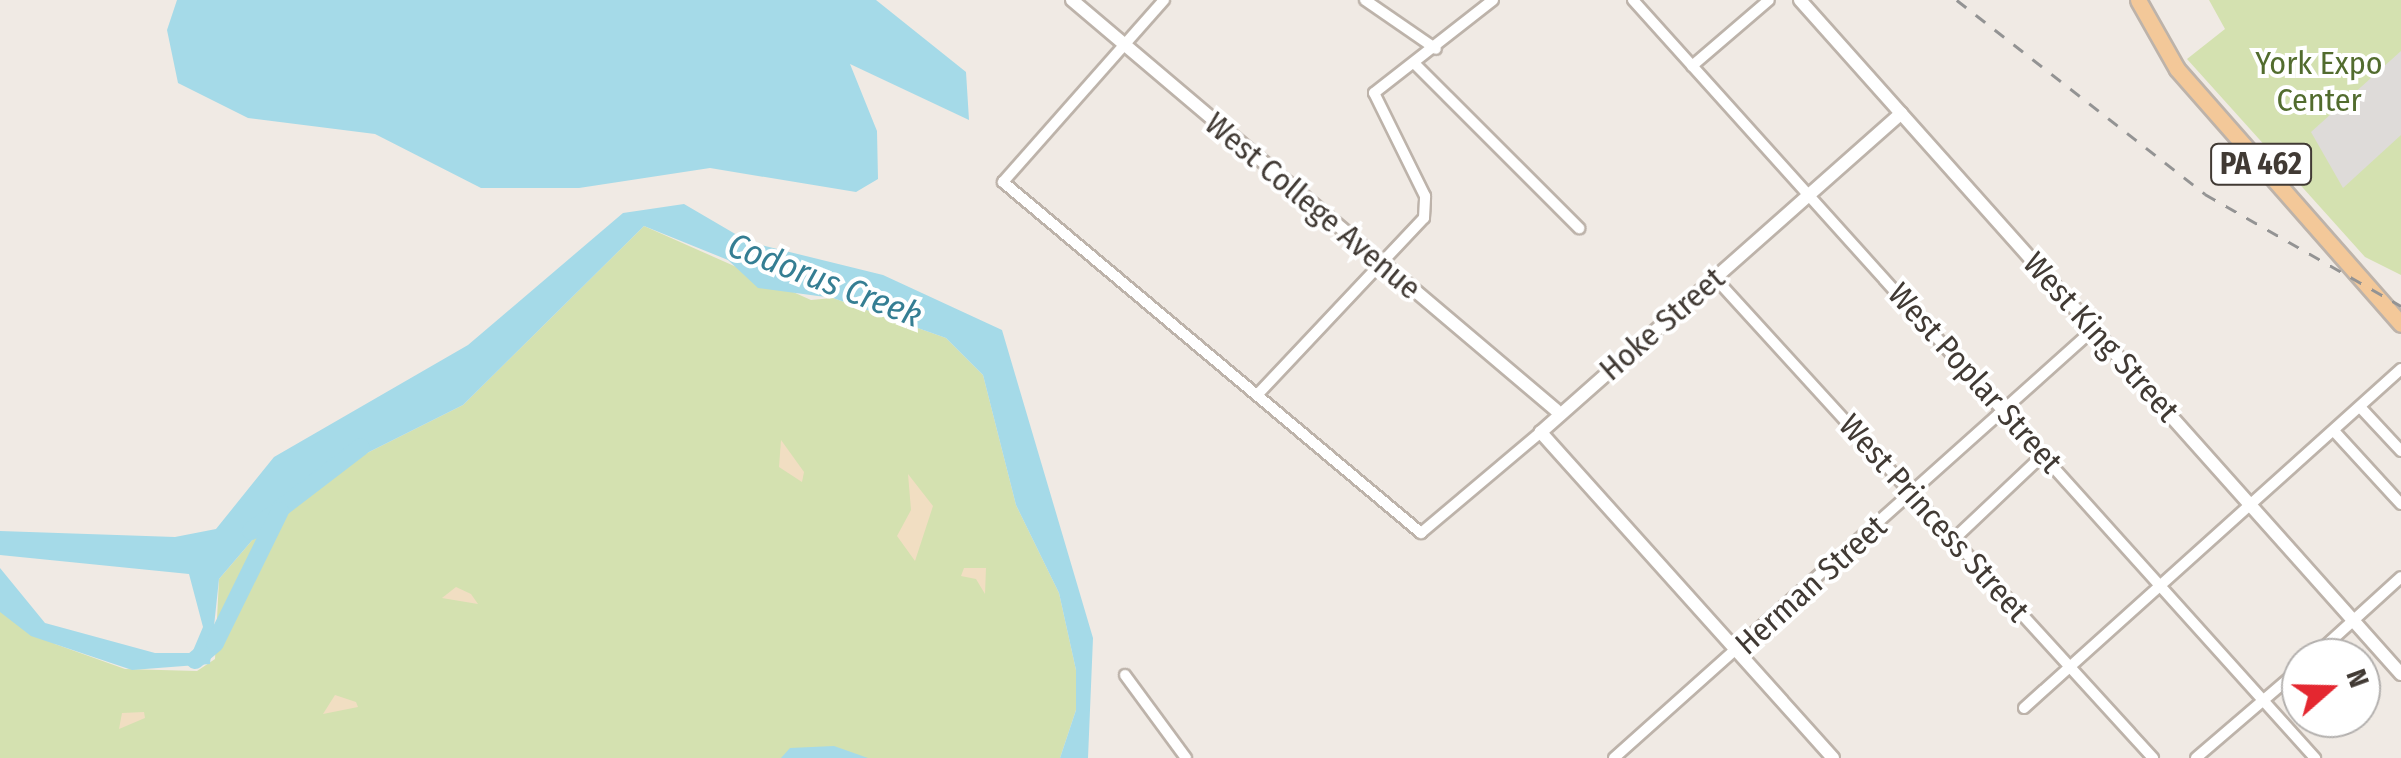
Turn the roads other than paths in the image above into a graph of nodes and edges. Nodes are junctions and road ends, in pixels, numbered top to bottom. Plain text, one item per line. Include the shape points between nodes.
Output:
1 (1072, 0) edge
2 (1164, 0) edge
3 (1365, 0) edge
4 (1493, 0) edge
5 (1633, 0) edge
6 (1769, 0) edge
7 (1800, 0) edge
8 (2138, 0) edge
9 (1127, 46) junction
10 (1436, 49) junction
11 (1416, 65) junction
12 (1692, 66) junction
13 (1901, 113) junction
14 (1810, 194) junction
15 (1578, 228) dead end
16 (1378, 263) junction
17 (1715, 278) junction
18 (2401, 324) edge
19 (2094, 329) junction
20 (2401, 369) edge
21 (1258, 394) junction
22 (2360, 407) junction
23 (1556, 410) junction
24 (2005, 412) junction
25 (2334, 430) junction
26 (1540, 432) junction
27 (2401, 451) edge
28 (2044, 454) junction
29 (1910, 494) junction
30 (2401, 504) edge
31 (2251, 506) junction
32 (1952, 540) junction
33 (2401, 577) edge
34 (2164, 587) junction
35 (2354, 621) junction
36 (2335, 638) edge
37 (1738, 652) junction
38 (2070, 667) junction
39 (2401, 674) edge
40 (1125, 675) dead end
41 (2281, 685) edge
42 (2264, 700) junction
43 (2024, 708) dead end
44 (1186, 758) edge
45 (1614, 758) edge
46 (1833, 758) edge
47 (2153, 758) edge
48 (2196, 758) edge
49 (2315, 758) edge

1 - 9 street, West College Avenue
2 - 9 street
3 - 10 street
4 - 10 street
5 - 12 street, West Poplar Street
6 - 12 street
7 - 13 street, West King Street
8 - 18 main road, PA 462 via 2177,69
9 - 16 street, West College Avenue
9 - 21 street via 1003,182
10 - 11 street
11 - 15 street
11 - 16 street via 1374,93 1425,196 1424,218
12 - 14 street, West Poplar Street
13 - 14 street, Hoke Street
13 - 19 street, West King Street
14 - 17 street, Hoke Street
14 - 24 street, West Poplar Street
16 - 21 street
16 - 23 street, West College Avenue
17 - 23 street, Hoke Street
17 - 29 street, West Princess Street
19 - 24 street, Herman Street
19 - 31 street, West King Street
20 - 22 street
21 - 26 street, Hoke Street via 1421,533
22 - 25 street
22 - 27 street
23 - 26 street, Hoke Street
24 - 28 street, West Poplar Street
24 - 29 street, Herman Street
25 - 30 street
25 - 31 street
26 - 37 street
28 - 32 street
28 - 34 street, West Poplar Street
29 - 32 street, West Princess Street
29 - 37 street, Herman Street
31 - 34 street
31 - 35 street, West King Street
32 - 38 street, West Princess Street
33 - 35 street
34 - 38 street
34 - 42 street, West Poplar Street
35 - 36 street
35 - 39 street, West King Street
37 - 45 street, Herman Street
37 - 46 street
38 - 43 street
38 - 47 street, West Princess Street
40 - 44 street
41 - 42 street
42 - 48 street
42 - 49 street, West Poplar Street

